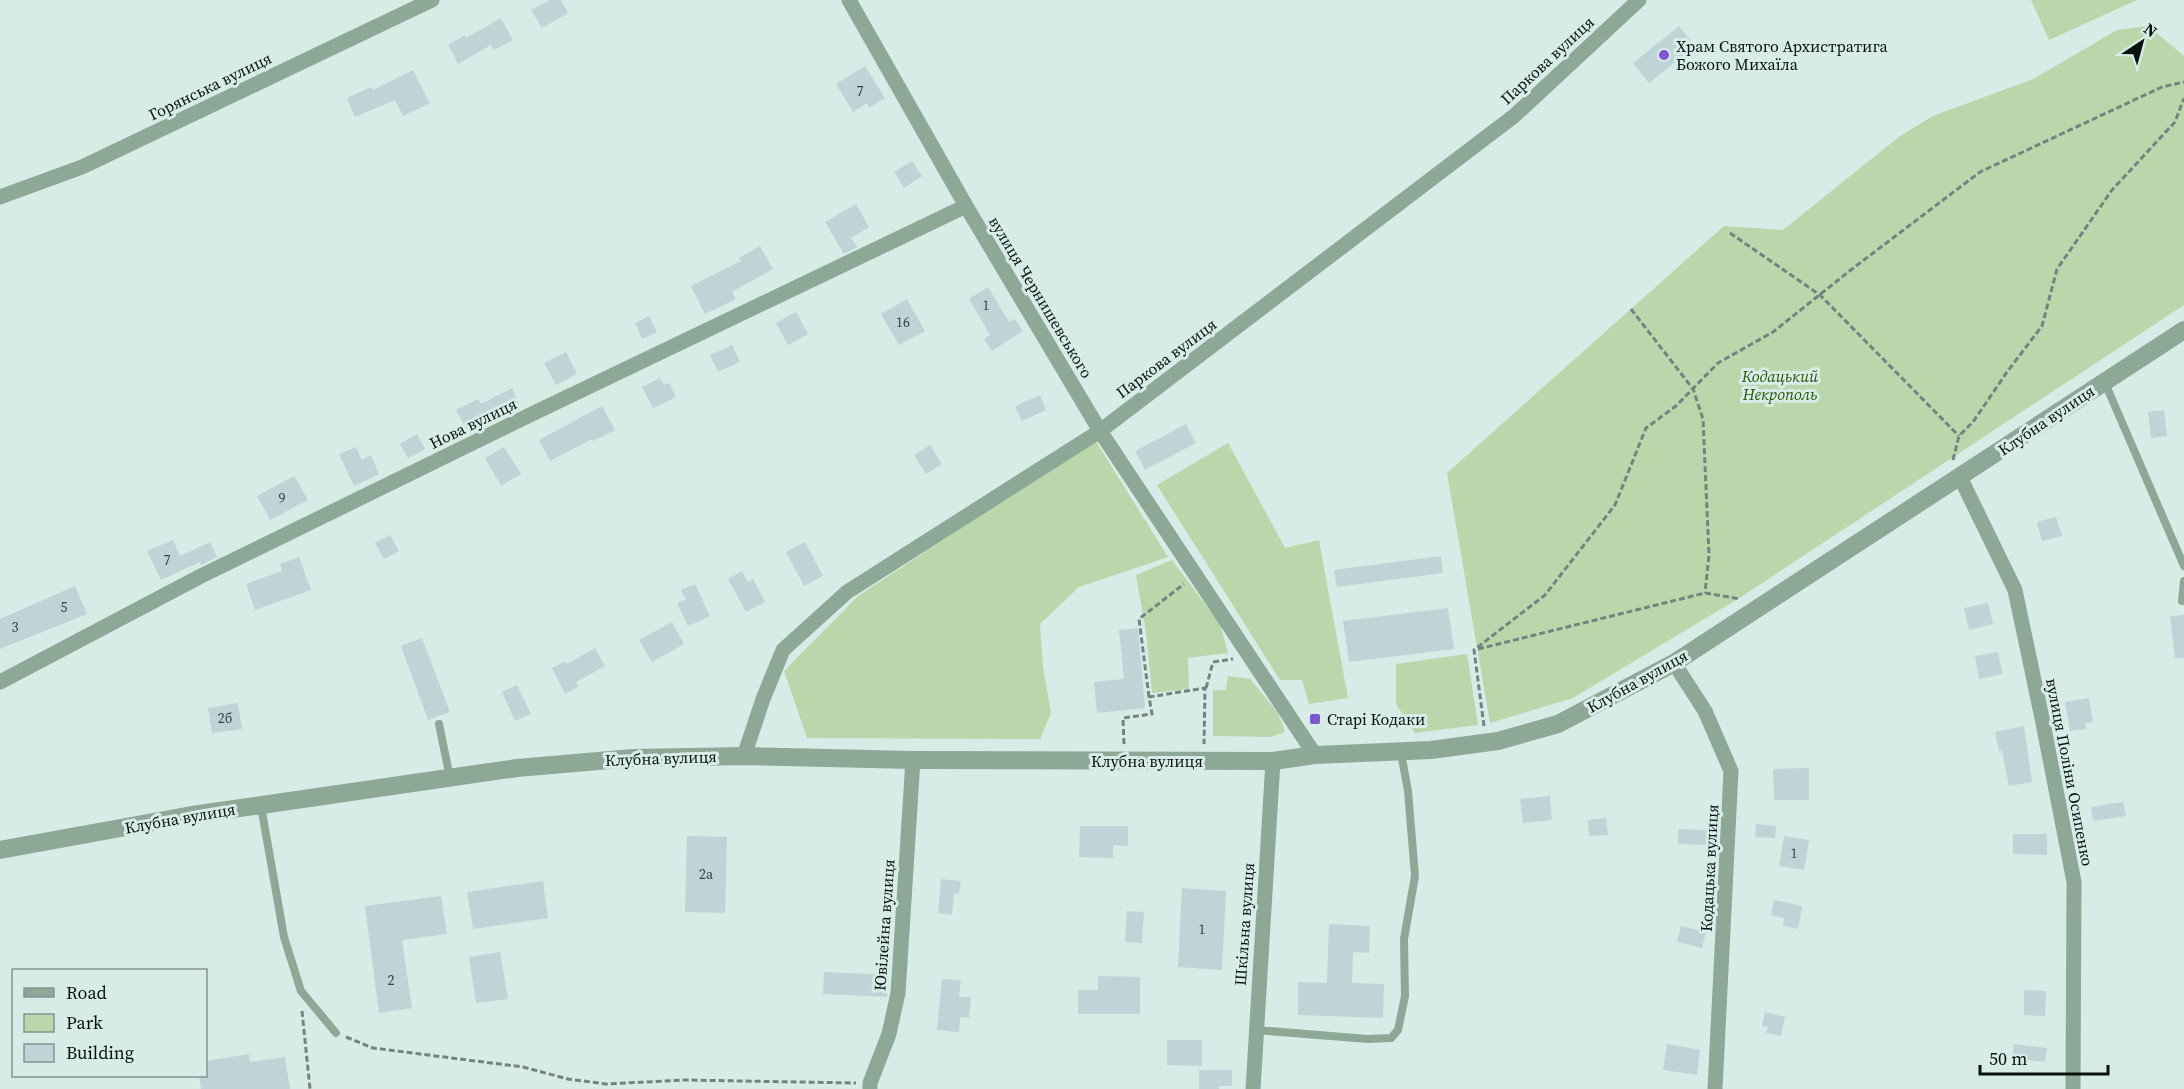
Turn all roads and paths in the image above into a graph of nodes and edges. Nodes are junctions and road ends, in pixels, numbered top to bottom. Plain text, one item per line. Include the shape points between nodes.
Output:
1 (432, 0) edge
2 (849, 0) edge
3 (1639, 0) edge
4 (2184, 81) edge
5 (2184, 98) edge
6 (0, 197) edge
7 (966, 206) junction
8 (1731, 233) dead end
9 (1820, 295) junction
10 (1631, 309) dead end
11 (2184, 330) edge
12 (2104, 381) junction
13 (1693, 389) junction
14 (1100, 431) junction
15 (1959, 436) junction
16 (1960, 477) junction
17 (2184, 566) edge
18 (1195, 575) junction
19 (2184, 581) edge
20 (1705, 593) junction
21 (2182, 601) dead end
22 (1766, 603) junction
23 (1474, 650) junction
24 (1249, 656) junction
25 (1674, 663) junction
26 (0, 682) edge
27 (1205, 688) junction
28 (1149, 697) junction
29 (439, 724) dead end
30 (1487, 743) junction
31 (1400, 751) junction
32 (1315, 755) junction
33 (744, 756) junction
34 (913, 760) junction
35 (1125, 761) junction
36 (1203, 761) junction
37 (1273, 761) junction
38 (450, 778) junction
39 (261, 805) junction
40 (0, 850) edge
41 (301, 991) junction
42 (1256, 1030) junction
43 (336, 1033) joint
44 (870, 1086) edge
45 (310, 1089) edge
46 (1253, 1089) edge
47 (1716, 1089) edge
48 (2073, 1089) edge

1 - 6 street, Горянська вулиця via 82,168
2 - 7 street, вулиця Чернишевського
3 - 14 street, Паркова вулиця via 1514,116
4 - 9 path via 2162,87 1980,172
5 - 15 path via 2175,122 2112,190 2056,269 2042,326
7 - 14 street, вулиця Чернишевського
7 - 26 street, Нова вулиця via 201,576
8 - 9 path
9 - 13 path via 1773,332 1718,363
9 - 15 path
10 - 13 path
11 - 12 street, Клубна вулиця
12 - 16 street, Клубна вулиця
12 - 17 lane
13 - 20 path via 1703,419 1709,555
13 - 23 path via 1646,428 1615,505 1545,595
14 - 18 street, вулиця Чернишевського
14 - 33 street, Паркова вулиця via 847,592 783,650
15 - 16 path via 1951,465
16 - 22 street, Клубна вулиця
16 - 48 street, вулиця Поліни Осипенко via 2014,590 2074,882
18 - 24 street, вулиця Чернишевського
18 - 28 path via 1139,619
19 - 21 lane
20 - 22 path
20 - 23 path
22 - 25 street, Клубна вулиця
23 - 30 path
24 - 27 path via 1213,662
24 - 32 street, вулиця Чернишевського
25 - 30 street, Клубна вулиця via 1558,724
25 - 47 street, Кодацька вулиця via 1705,711 1731,771
27 - 28 path
27 - 36 path
28 - 35 path via 1152,714 1123,718
29 - 38 lane
30 - 31 street, Клубна вулиця
31 - 32 street, Клубна вулиця
31 - 42 lane via 1408,791 1415,876 1404,939 1406,996 1398,1030 1391,1038 1368,1039
32 - 37 street, Клубна вулиця
33 - 34 street, Клубна вулиця
33 - 38 street, Клубна вулиця via 633,758
34 - 35 street, Клубна вулиця
34 - 44 street, Ювілейна вулиця via 898,993 889,1034
35 - 36 street, Клубна вулиця
36 - 37 street, Клубна вулиця
37 - 42 street, Шкільна вулиця
38 - 39 street, Клубна вулиця
39 - 40 street, Клубна вулиця
39 - 41 lane via 284,937
41 - 43 lane
41 - 45 path
42 - 46 street, Шкільна вулиця
43 - 44 path via 373,1048 523,1067 606,1084 685,1080

